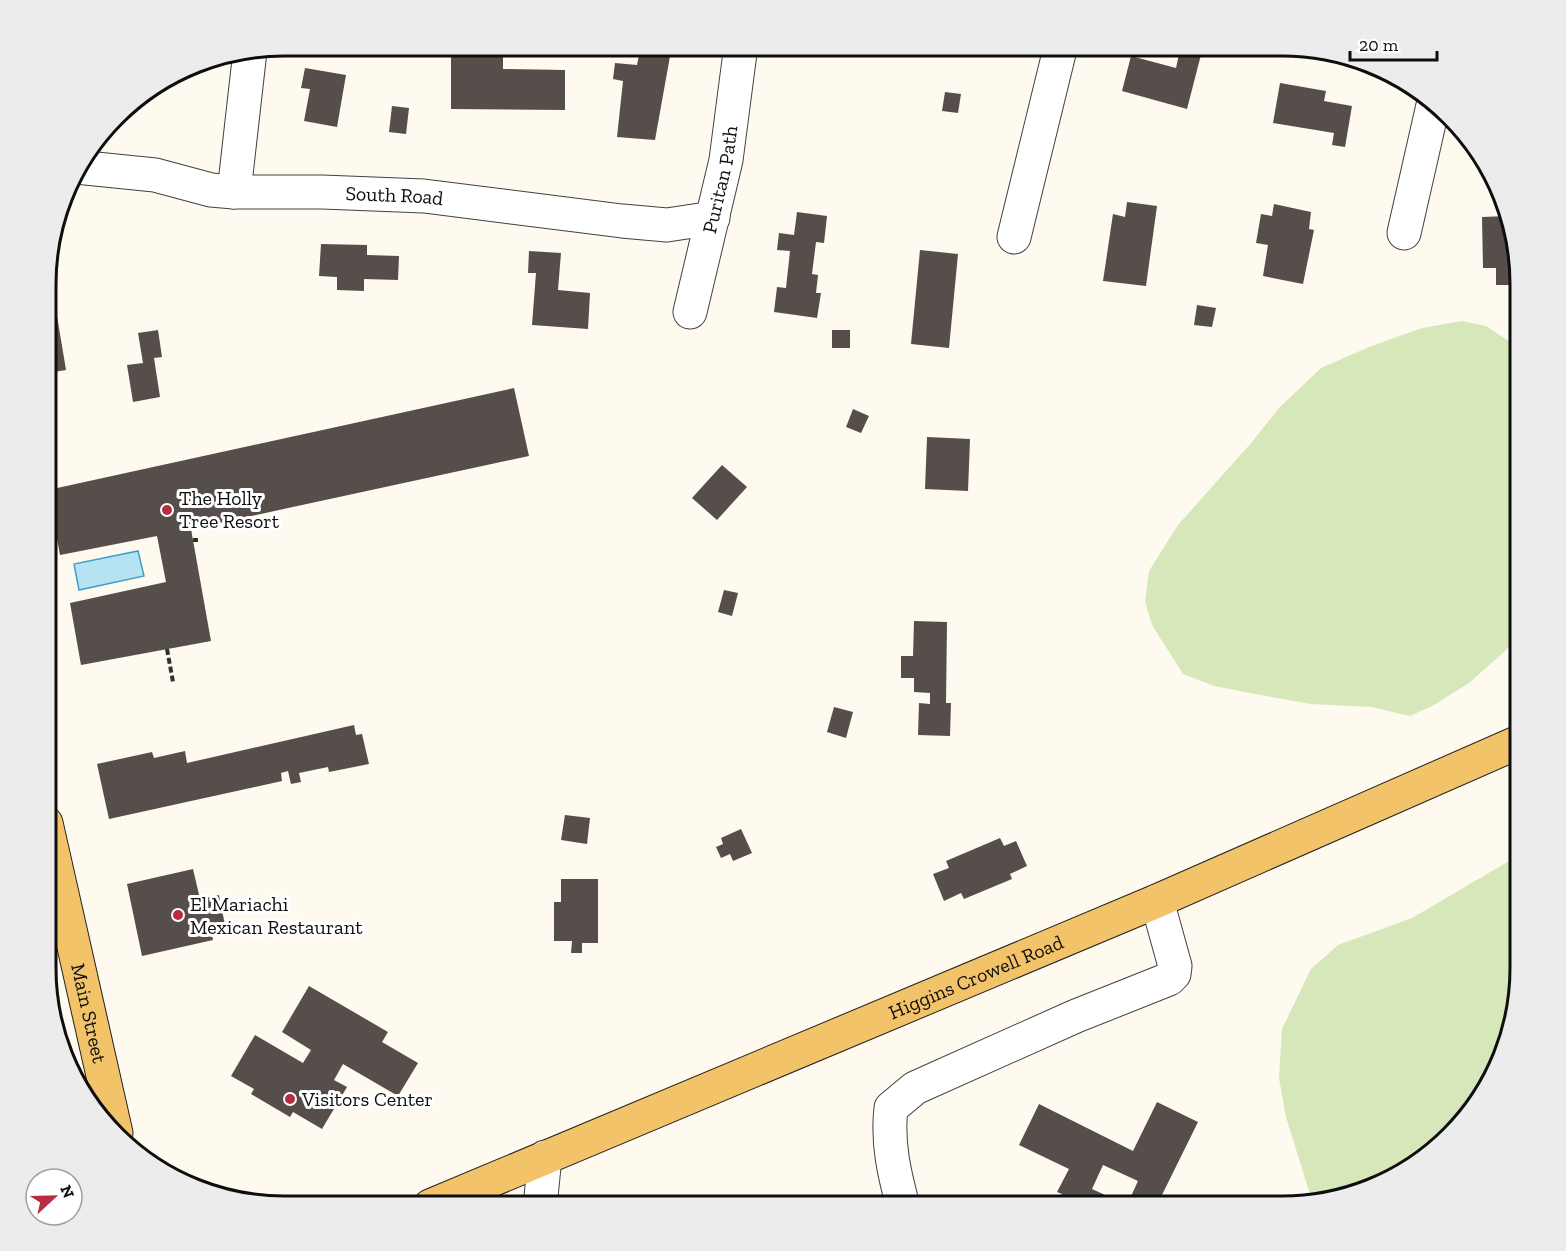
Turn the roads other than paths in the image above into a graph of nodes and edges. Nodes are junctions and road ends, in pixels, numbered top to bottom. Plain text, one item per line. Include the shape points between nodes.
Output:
1 (740, 56) edge
2 (1058, 56) edge
3 (249, 58) edge
4 (1432, 111) edge
5 (87, 168) edge
6 (234, 192) junction
7 (713, 218) junction
8 (1404, 233) dead end
9 (1014, 237) dead end
10 (690, 312) dead end
11 (1510, 746) edge
12 (56, 867) edge
13 (1157, 901) junction
14 (113, 1119) edge
15 (545, 1157) junction
16 (453, 1196) edge
17 (541, 1196) edge
18 (900, 1196) edge

1 - 7 street, Puritan Path via 726,160
2 - 9 street
3 - 6 street
4 - 8 street
5 - 6 street, South Road via 155,175
6 - 7 street, South Road via 424,196 667,225
7 - 10 street, Puritan Path
11 - 13 main road, Higgins Crowell Road
12 - 14 main road, Main Street
13 - 15 main road, Higgins Crowell Road
13 - 18 street via 1175,966 1169,979 915,1088 891,1108 892,1165
15 - 16 main road, Higgins Crowell Road
15 - 17 street

